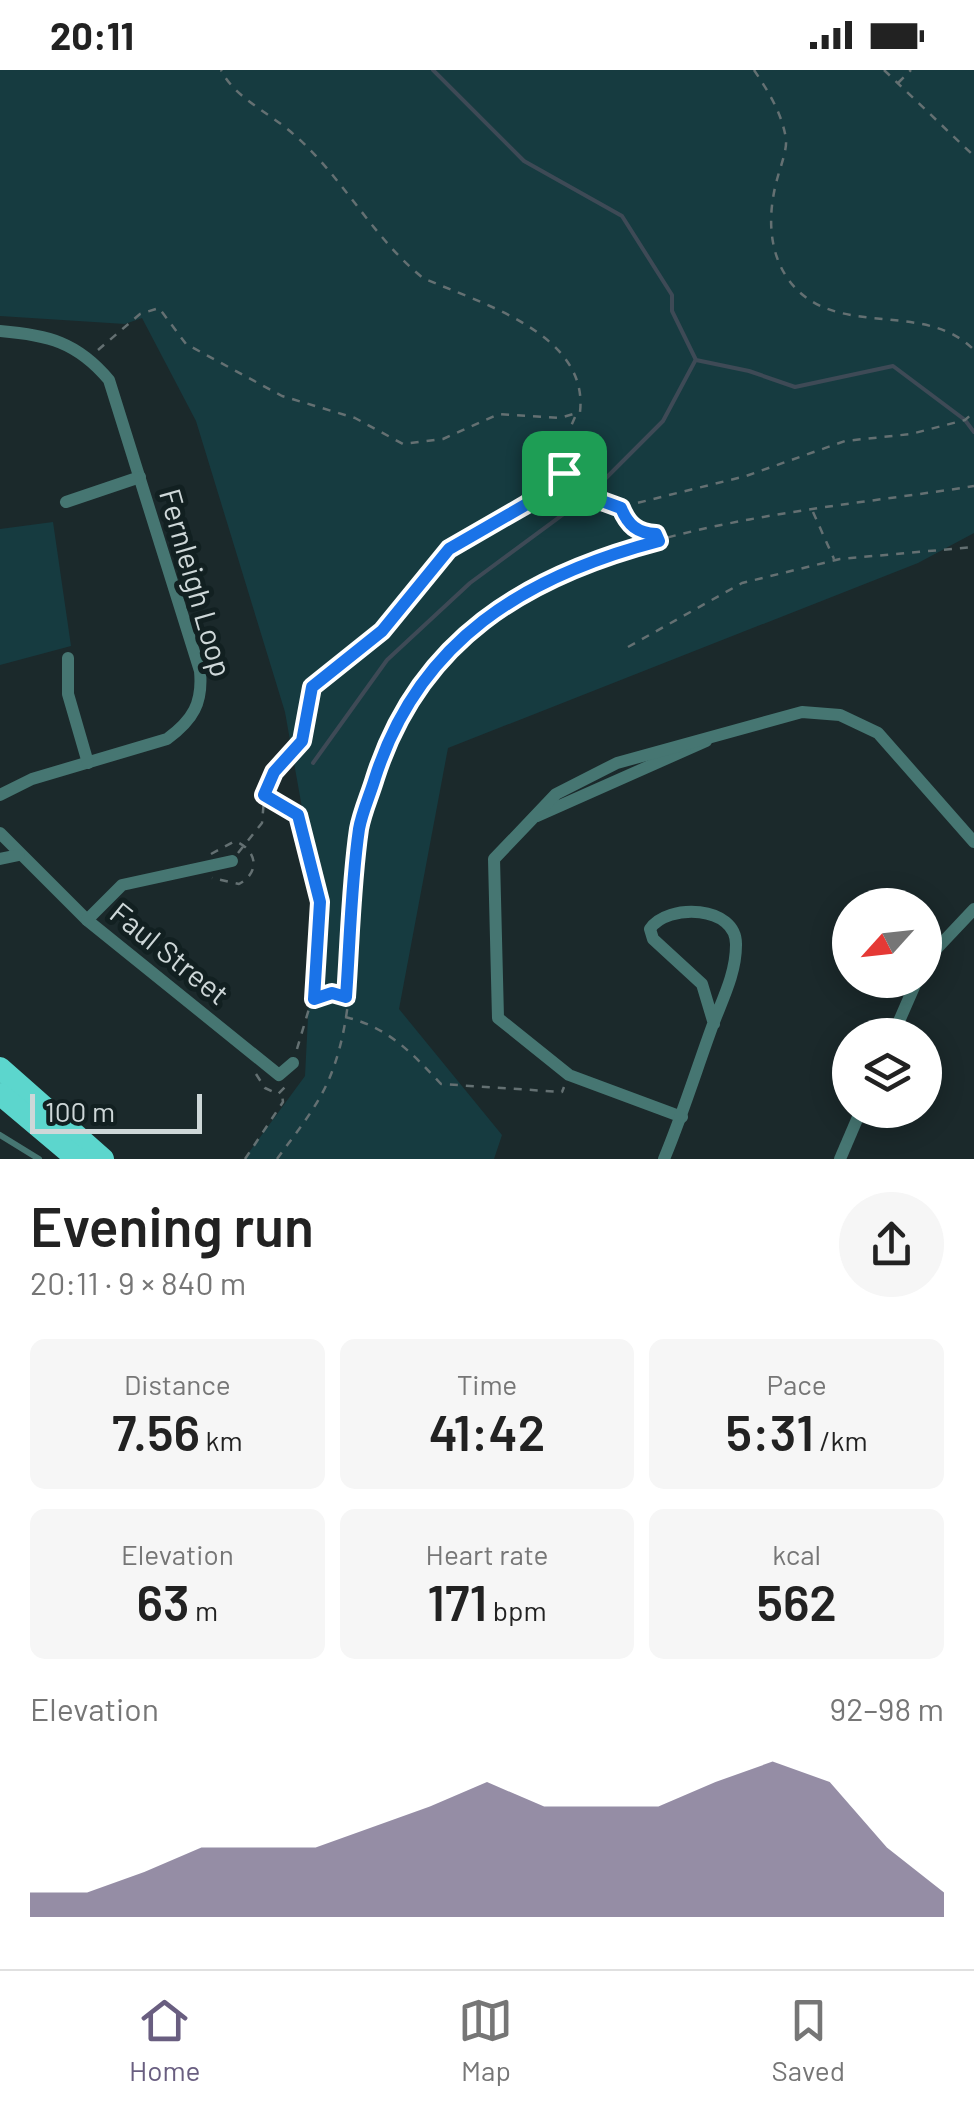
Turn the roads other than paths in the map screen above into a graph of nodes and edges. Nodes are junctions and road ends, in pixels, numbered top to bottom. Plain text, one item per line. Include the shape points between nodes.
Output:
1 (0, 331) edge
2 (140, 477) junction
3 (66, 502) dead end
4 (68, 658) dead end
5 (88, 762) junction
6 (0, 795) edge
7 (0, 833) edge
8 (974, 842) edge
9 (18, 855) junction
10 (0, 859) edge
11 (232, 860) road end
12 (974, 909) edge
13 (87, 920) junction
14 (942, 944) edge
15 (714, 1024) junction
16 (293, 1063) road end
17 (0, 1068) edge
18 (0, 1094) edge
19 (682, 1118) junction
20 (853, 1128) edge
21 (0, 1135) edge
22 (40, 1159) edge
23 (77, 1159) edge
24 (103, 1159) edge
25 (664, 1159) edge
26 (840, 1159) edge

1 - 2 street, Fernleigh Loop via 63,340 89,357 109,380
2 - 3 street
2 - 5 street, Fernleigh Loop via 202,694 184,726 167,739
4 - 5 street via 68,694
5 - 6 street, Fernleigh Loop
7 - 9 street, Faul Street
8 - 19 street via 894,749 859,721 802,712 713,737 531,820 494,864 498,1018 569,1075
9 - 10 street
9 - 13 street, Faul Street
11 - 13 street via 122,885
12 - 14 street
13 - 16 street, Faul Street via 279,1075
15 - 15 street via 702,984 653,939 650,928 658,920 706,913 736,935
15 - 19 street
17 - 24 highway
18 - 23 highway
19 - 25 street
20 - 26 street
21 - 22 lane

